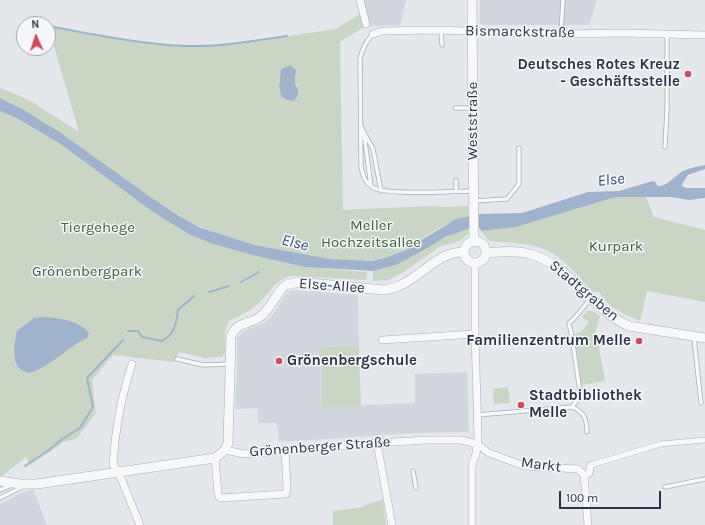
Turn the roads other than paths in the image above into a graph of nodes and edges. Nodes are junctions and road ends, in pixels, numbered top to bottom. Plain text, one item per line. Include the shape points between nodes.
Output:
1 (360, 0) edge
2 (472, 0) edge
3 (563, 0) edge
4 (366, 24) dead end
5 (441, 30) junction
6 (473, 31) junction
7 (561, 33) junction
8 (373, 34) joint
9 (667, 34) junction
10 (705, 35) edge
11 (442, 45) dead end
12 (455, 108) dead end
13 (473, 108) junction
14 (360, 126) junction
15 (364, 133) junction
16 (665, 147) dead end
17 (519, 148) dead end
18 (456, 180) dead end
19 (372, 187) junction
20 (380, 191) junction
21 (456, 191) junction
22 (473, 191) junction
23 (473, 201) junction
24 (474, 237) junction
25 (464, 252) junction
26 (486, 253) junction
27 (475, 263) junction
28 (591, 298) junction
29 (475, 334) junction
30 (694, 337) junction
31 (705, 338) edge
32 (382, 340) dead end
33 (177, 359) dead end
34 (132, 364) dead end
35 (231, 364) junction
36 (701, 403) dead end
37 (572, 407) junction
38 (477, 415) junction
39 (587, 432) dead end
40 (705, 440) edge
41 (377, 443) junction
42 (477, 444) junction
43 (285, 449) junction
44 (225, 450) junction
45 (215, 458) junction
46 (591, 465) junction
47 (578, 469) junction
48 (118, 471) junction
49 (413, 471) dead end
50 (584, 475) junction
51 (705, 479) edge
52 (0, 481) edge
53 (15, 483) junction
54 (27, 484) junction
55 (416, 488) dead end
56 (665, 488) dead end
57 (0, 490) edge
58 (0, 498) edge
59 (140, 525) edge
60 (392, 525) edge
61 (472, 525) edge
62 (588, 525) edge

1 - 4 street
2 - 6 street, Weststraße
3 - 7 lane
5 - 6 street, Bismarckstraße
5 - 8 street, Bismarckstraße via 383,31
5 - 11 lane
6 - 7 street, Bismarckstraße
6 - 13 street, Weststraße
7 - 9 street, Bismarckstraße
8 - 14 lane via 361,51
9 - 10 street, Bismarckstraße
9 - 16 lane
12 - 13 lane
13 - 22 street, Weststraße
14 - 15 lane
14 - 19 lane via 362,175
15 - 19 lane
15 - 20 lane via 373,149
17 - 23 lane via 519,184 507,199
18 - 21 lane
19 - 20 lane
20 - 21 lane
21 - 22 lane
22 - 23 street, Weststraße
23 - 24 street, Weststraße
24 - 25 street
24 - 26 street via 484,246
25 - 27 street via 469,261
25 - 35 street, Else-Allee via 446,255 411,280 392,289 298,282 286,285 262,316 233,330
26 - 27 street via 482,261
26 - 28 street, Stadtgraben via 520,252 543,258 572,279
27 - 29 street
28 - 30 street, Stadtgraben via 613,318 629,326
28 - 37 lane via 569,323 580,392
29 - 32 street
29 - 38 street
30 - 31 street, Stadtgraben
30 - 36 lane
33 - 35 lane via 203,365
34 - 48 street via 124,386 115,437 113,465
35 - 44 street, Else-Allee via 228,443
37 - 38 lane
37 - 39 lane via 585,416
38 - 42 street
40 - 46 street via 661,444
41 - 42 street, Grönenberger Straße via 461,440
41 - 43 street, Grönenberger Straße
41 - 60 street
42 - 47 street, Markt via 489,453 526,466
42 - 61 street via 472,465
43 - 44 street, Grönenberger Straße via 244,454
43 - 45 street via 286,494 220,498
44 - 45 street
45 - 48 street
46 - 47 lane
46 - 50 street via 589,473
47 - 50 street, Markt
48 - 54 street
48 - 59 street
49 - 55 lane
50 - 62 street
51 - 56 lane
52 - 53 street
53 - 54 street
53 - 57 lane
54 - 58 lane

